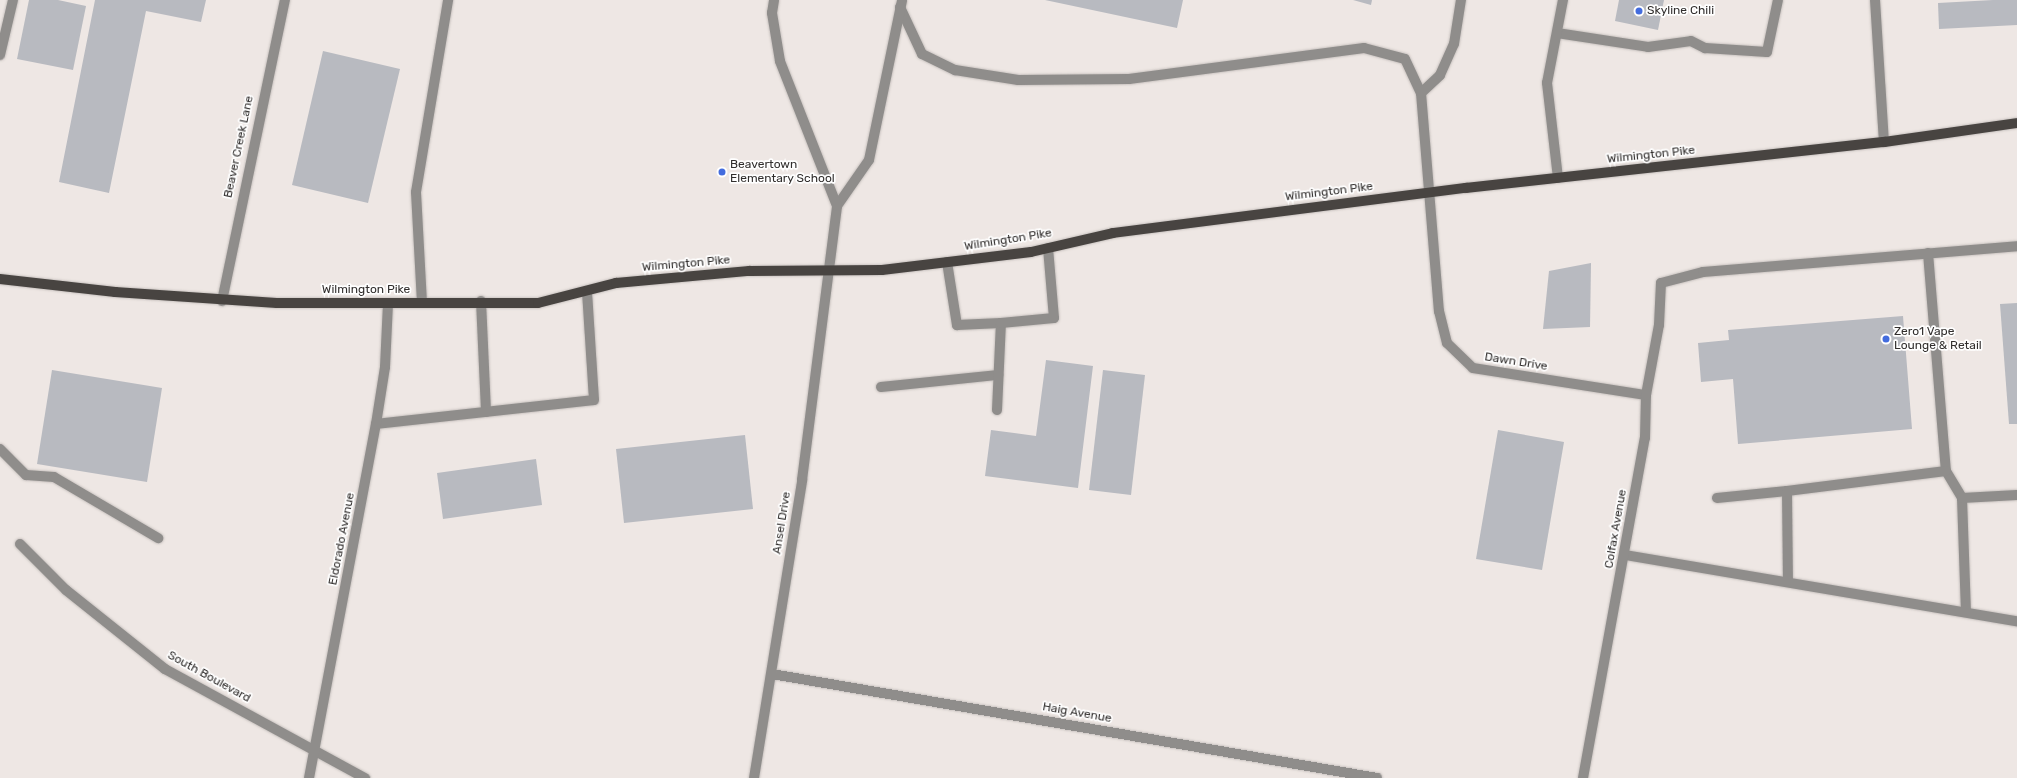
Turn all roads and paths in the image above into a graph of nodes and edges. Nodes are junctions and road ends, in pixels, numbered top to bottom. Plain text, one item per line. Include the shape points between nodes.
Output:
1 (13, 0) edge
2 (285, 0) edge
3 (448, 0) edge
4 (774, 0) edge
5 (1461, 0) edge
6 (1563, 0) edge
7 (1778, 0) edge
8 (1875, 0) edge
9 (901, 4) edge
10 (1557, 33) junction
11 (0, 55) edge
12 (1421, 93) junction
13 (2017, 123) edge
14 (1884, 142) junction
15 (1558, 178) junction
16 (1429, 193) junction
17 (837, 206) junction
18 (2017, 246) edge
19 (1048, 248) junction
20 (1928, 253) junction
21 (947, 262) junction
22 (828, 270) junction
23 (0, 279) edge
24 (587, 291) junction
25 (222, 301) junction
26 (481, 301) junction
27 (422, 303) junction
28 (388, 304) junction
29 (1001, 323) junction
30 (998, 375) junction
31 (881, 387) dead end
32 (1646, 395) junction
33 (997, 410) dead end
34 (486, 412) junction
35 (376, 424) junction
36 (1, 450) edge
37 (1946, 471) junction
38 (1787, 491) junction
39 (2017, 495) edge
40 (1717, 498) dead end
41 (1962, 498) junction
42 (158, 538) dead end
43 (20, 544) dead end
44 (1625, 555) junction
45 (1788, 581) junction
46 (1966, 612) junction
47 (2017, 621) edge
48 (772, 674) junction
49 (314, 749) junction
50 (309, 778) edge
51 (365, 778) edge
52 (754, 778) edge
53 (1377, 778) edge
54 (1583, 778) edge

1 - 11 street
2 - 25 street, Beaver Creek Lane
3 - 27 street via 416,192
4 - 17 street via 772,13 780,61
5 - 12 street via 1454,44 1440,75
6 - 10 street
7 - 10 street via 1767,52 1705,48 1690,41 1648,47
8 - 14 street
9 - 12 street via 922,54 955,70 971,73 1018,80 1129,79 1364,48 1405,59
9 - 17 street via 869,160
10 - 15 street via 1547,83
12 - 16 street, Dawn Drive
13 - 14 main road, Wilmington Pike
14 - 15 main road, Wilmington Pike
15 - 16 main road, Wilmington Pike
16 - 19 main road, Wilmington Pike via 1113,233
16 - 32 street, Dawn Drive via 1439,310 1447,343 1473,368
17 - 22 street, Ansel Drive
18 - 20 street
19 - 21 main road, Wilmington Pike
19 - 29 street via 1054,318
20 - 32 street, Colfax Avenue via 1703,272 1661,282 1658,325
20 - 37 street
21 - 22 main road, Wilmington Pike via 882,270
21 - 29 street via 958,325
22 - 24 main road, Wilmington Pike via 748,271 616,284
22 - 48 street, Ansel Drive via 802,480
23 - 25 main road, Wilmington Pike
24 - 26 main road, Wilmington Pike via 538,303
24 - 34 street via 594,400
25 - 28 main road, Wilmington Pike
26 - 27 main road, Wilmington Pike
26 - 34 street
27 - 28 main road, Wilmington Pike
28 - 35 street, Eldorado Avenue via 386,367
29 - 30 street
30 - 31 street
30 - 33 street
32 - 44 street, Colfax Avenue via 1645,438
34 - 35 street
35 - 49 street, Eldorado Avenue
36 - 42 street via 26,476 54,477
37 - 38 street
37 - 41 street
38 - 40 street
38 - 45 street
39 - 41 street
41 - 46 street
43 - 49 street, South Boulevard via 66,590 165,669
44 - 45 street
44 - 54 street, Colfax Avenue
45 - 46 street
46 - 47 street
48 - 52 street, Ansel Drive
48 - 53 street, Haig Avenue
49 - 50 street, Eldorado Avenue
49 - 51 street, South Boulevard

